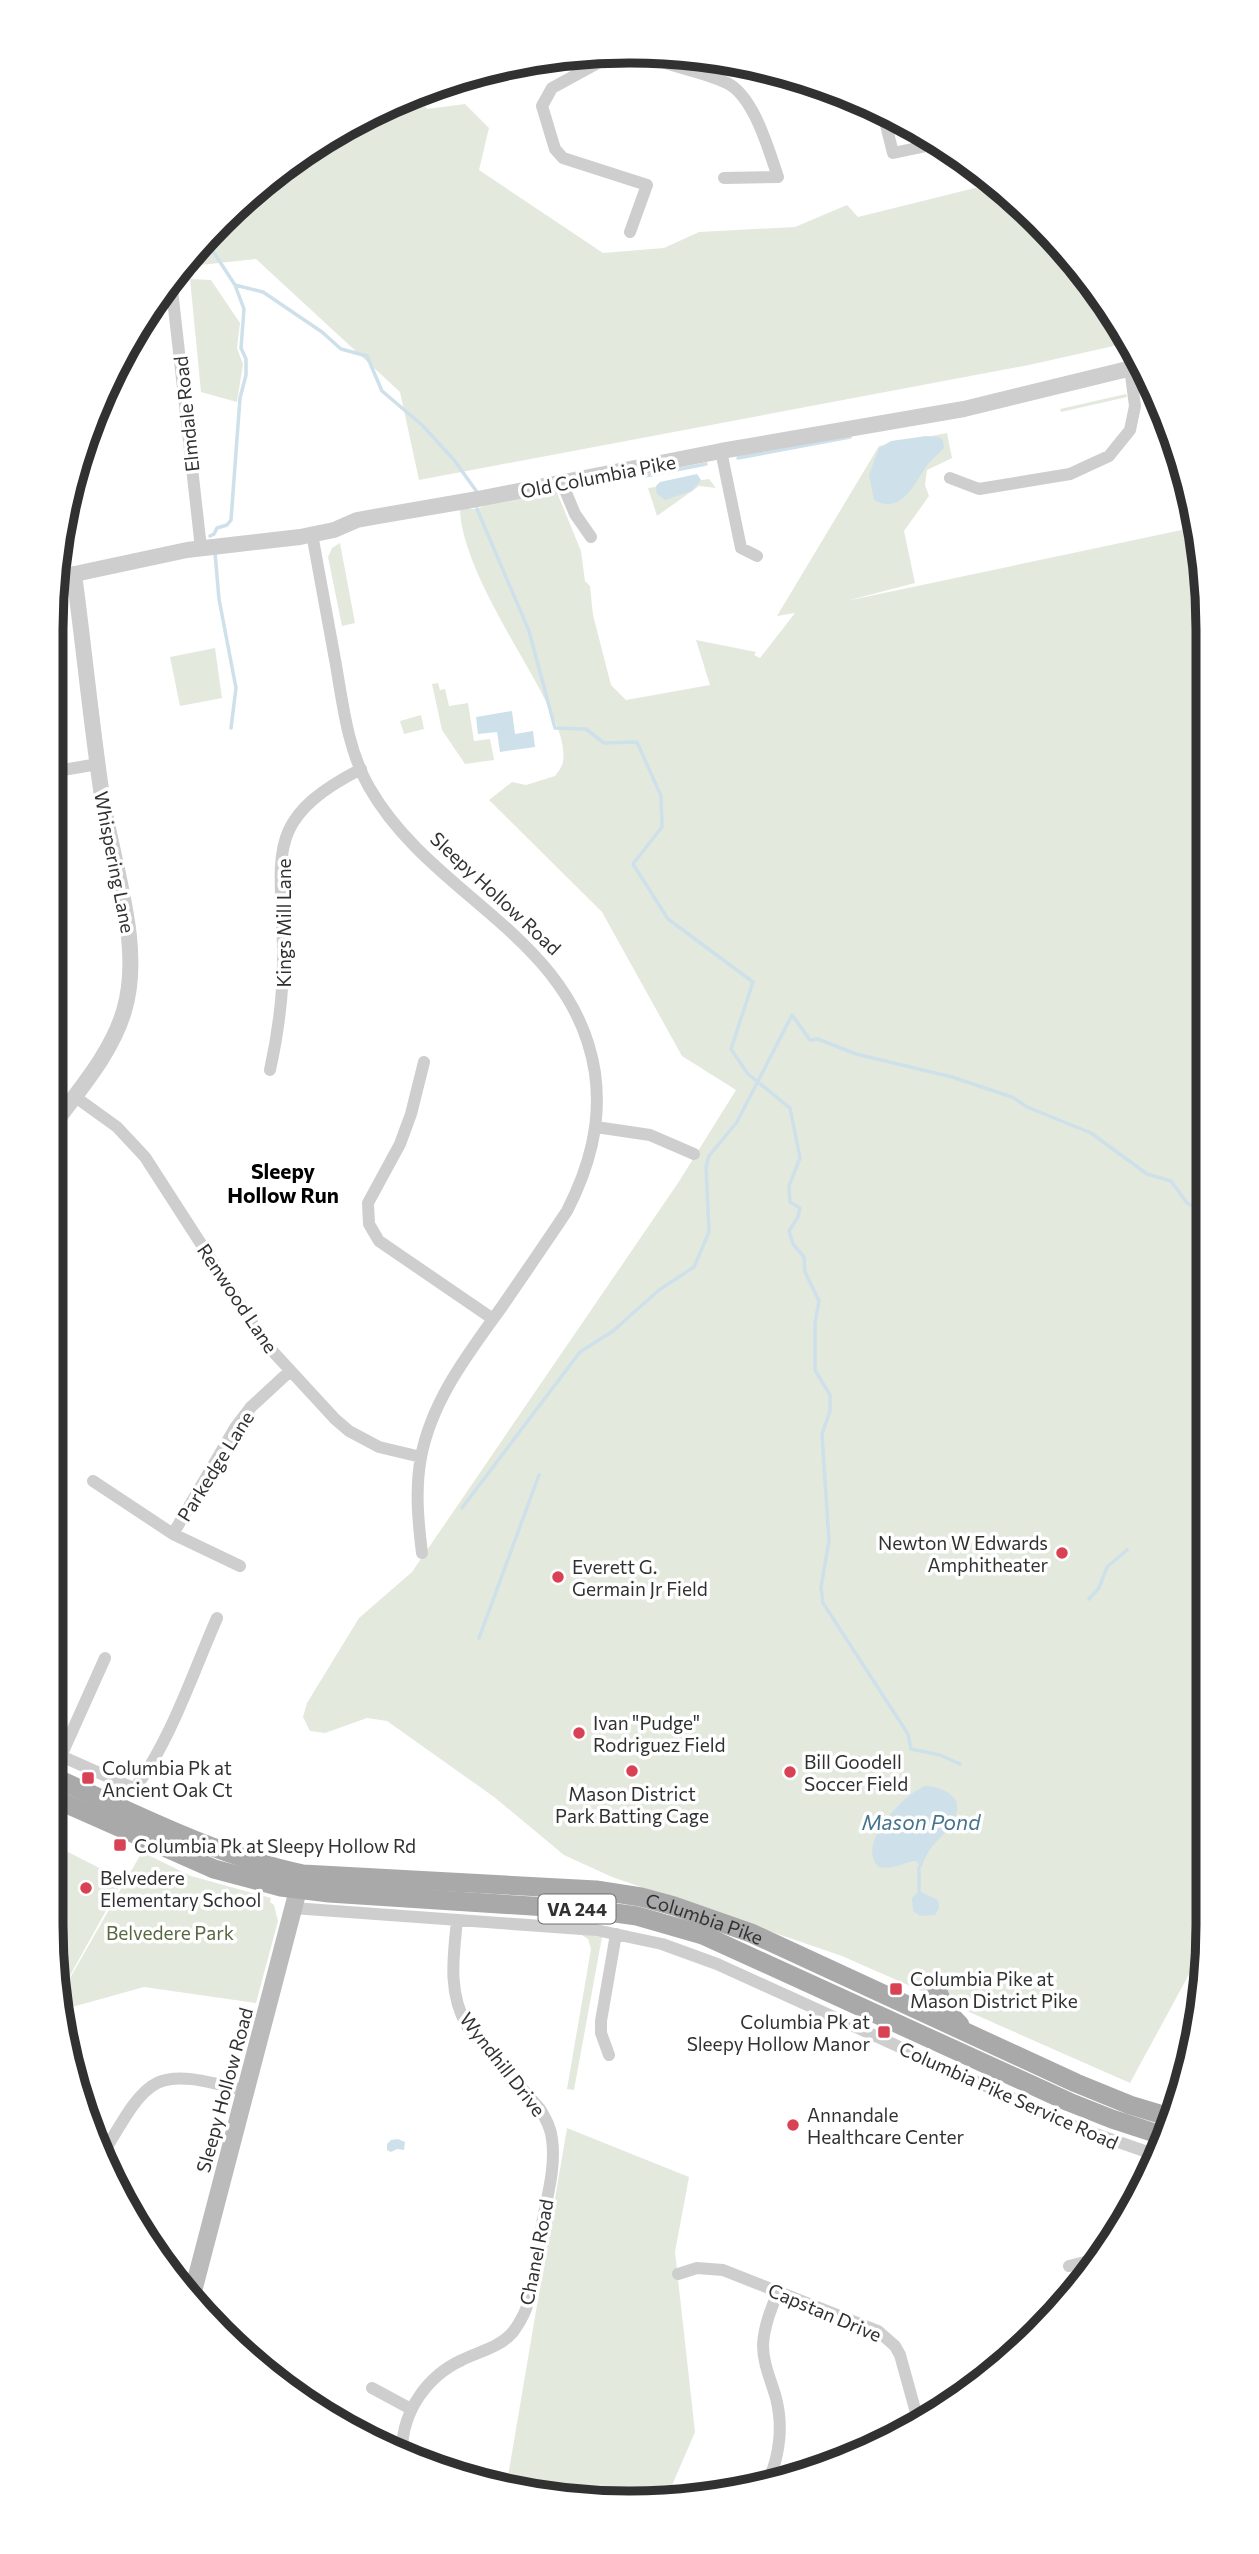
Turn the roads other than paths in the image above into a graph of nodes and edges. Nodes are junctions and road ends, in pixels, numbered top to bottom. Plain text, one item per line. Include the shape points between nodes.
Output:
1 (596, 64) edge
2 (677, 65) edge
3 (887, 127) edge
4 (925, 146) edge
5 (724, 178) dead end
6 (630, 232) dead end
7 (173, 295) edge
8 (1132, 368) edge
9 (1135, 374) edge
10 (721, 451) junction
11 (950, 478) dead end
12 (562, 483) junction
13 (312, 534) junction
14 (590, 537) dead end
15 (201, 548) junction
16 (757, 556) dead end
17 (74, 574) junction
18 (66, 576) edge
19 (98, 764) junction
20 (361, 769) junction
21 (63, 770) edge
22 (425, 1062) dead end
23 (270, 1070) dead end
24 (74, 1096) junction
25 (63, 1111) edge
26 (596, 1127) junction
27 (694, 1154) dead end
28 (493, 1319) junction
29 (290, 1371) junction
30 (421, 1457) junction
31 (93, 1481) dead end
32 (173, 1534) junction
33 (422, 1553) dead end
34 (240, 1566) dead end
35 (217, 1618) dead end
36 (105, 1658) dead end
37 (63, 1752) edge
38 (63, 1757) edge
39 (63, 1782) edge
40 (63, 1802) edge
41 (298, 1891) junction
42 (457, 1921) junction
43 (616, 1934) junction
44 (935, 1983) dead end
45 (972, 2035) junction
46 (609, 2055) dead end
47 (246, 2091) junction
48 (1163, 2115) edge
49 (548, 2124) joint
50 (1156, 2134) edge
51 (108, 2146) edge
52 (1148, 2153) edge
53 (1084, 2262) edge
54 (1069, 2266) dead end
55 (678, 2274) dead end
56 (195, 2287) edge
57 (778, 2292) junction
58 (372, 2388) dead end
59 (411, 2409) junction
60 (916, 2413) edge
61 (403, 2443) edge
62 (771, 2473) edge

1 - 6 street via 552,88 542,106 555,149 563,158 647,185
2 - 5 street via 730,84 748,104 778,177
3 - 4 street via 893,153
7 - 15 street, Elmdale Road
8 - 10 street, Old Columbia Pike via 964,409
9 - 11 street via 1130,430 1109,456 1070,474 979,489
10 - 12 street, Old Columbia Pike
10 - 16 street via 741,548
12 - 13 street, Old Columbia Pike via 368,518
12 - 14 street
13 - 15 street, Old Columbia Pike
13 - 20 street, Sleepy Hollow Road via 347,728
15 - 17 street, Old Columbia Pike
17 - 18 street, Old Columbia Pike
17 - 19 street, Whispering Lane
19 - 21 street
19 - 24 street, Whispering Lane via 130,938 131,973 117,1030
20 - 23 street, Kings Mill Lane via 315,795 286,836 280,868 283,994
20 - 26 street, Sleepy Hollow Road via 399,831 534,954 563,988 580,1019 593,1059
22 - 28 street via 400,1144 368,1203 369,1224 379,1241
24 - 25 street, Whispering Lane
24 - 29 street, Renwood Lane via 117,1127 145,1157 248,1320
26 - 27 street via 650,1135
26 - 28 street, Sleepy Hollow Road via 588,1163 567,1211
28 - 30 street, Sleepy Hollow Road via 438,1404
29 - 30 street, Renwood Lane via 349,1431 379,1447
29 - 32 street, Parkedge Lane via 235,1428
30 - 33 street via 417,1504
31 - 32 street
32 - 34 street
35 - 38 street via 161,1747 137,1790
36 - 37 street
39 - 41 main road, Columbia Pike / VA 244 via 254,1863
40 - 41 main road, Columbia Pike / VA 244 via 214,1869
41 - 42 street, Columbia Pike Service Road
41 - 45 main road, Columbia Pike / VA 244 via 596,1890 641,1897 751,1933
41 - 47 main road, Sleepy Hollow Road
41 - 50 main road, Columbia Pike / VA 244 via 594,1910 671,1924 744,1952 1069,2102
42 - 43 street, Columbia Pike Service Road
42 - 49 street, Wyndhill Drive via 453,1983 461,2014
43 - 46 street via 601,2021
43 - 52 street, Columbia Pike Service Road via 662,1944 717,1964 1067,2123
44 - 45 main road via 944,2008
45 - 48 main road, Columbia Pike / VA 244 via 1108,2097
47 - 51 street via 181,2078 158,2082 136,2100
47 - 56 main road, Sleepy Hollow Road
49 - 59 street, Chanel Road via 551,2174 523,2316 498,2345 460,2361 432,2380
53 - 54 street
55 - 57 street, Capstan Drive via 697,2268 723,2270
57 - 60 street, Capstan Drive via 887,2337 900,2355
57 - 62 street via 763,2346 779,2418 778,2454
58 - 59 street
59 - 61 street, Chanel Road

